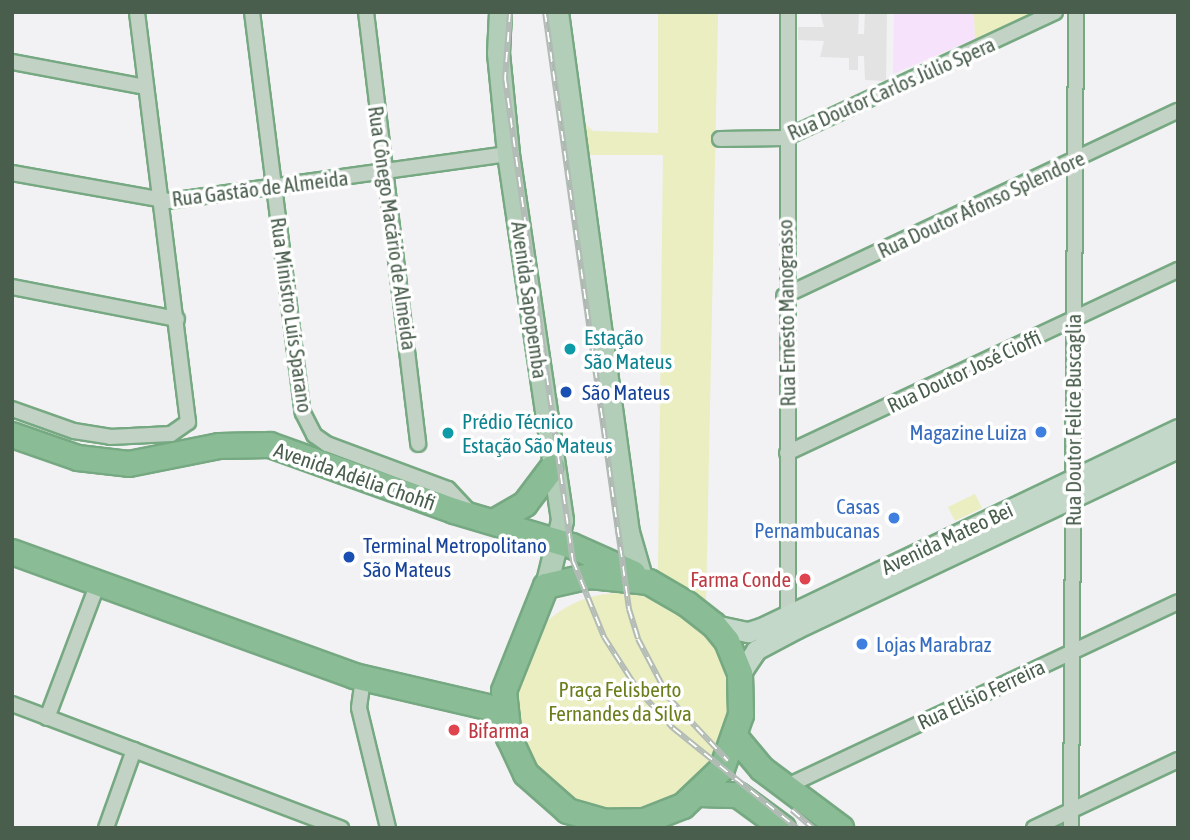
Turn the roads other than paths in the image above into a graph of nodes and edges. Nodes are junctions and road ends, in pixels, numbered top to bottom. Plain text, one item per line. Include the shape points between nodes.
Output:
1 (137, 12) edge
2 (252, 12) edge
3 (366, 12) edge
4 (500, 12) edge
5 (556, 12) edge
6 (788, 12) edge
7 (1055, 12) edge
8 (1076, 12) edge
9 (12, 62) edge
10 (146, 87) junction
11 (1178, 111) edge
12 (785, 138) junction
13 (720, 139) dead end
14 (508, 155) junction
15 (1075, 160) junction
16 (385, 172) junction
17 (12, 173) edge
18 (274, 185) junction
19 (162, 200) junction
20 (1178, 271) edge
21 (12, 287) edge
22 (785, 296) junction
23 (177, 318) junction
24 (1073, 320) junction
25 (12, 409) edge
26 (1178, 429) edge
27 (12, 435) edge
28 (418, 444) dead end
29 (1178, 448) edge
30 (787, 453) junction
31 (553, 467) junction
32 (1073, 488) junction
33 (483, 519) junction
34 (558, 542) junction
35 (12, 552) edge
36 (645, 579) junction
37 (98, 583) junction
38 (546, 586) junction
39 (1178, 602) edge
40 (788, 614) junction
41 (715, 625) junction
42 (1073, 651) junction
43 (740, 674) junction
44 (363, 679) junction
45 (12, 705) edge
46 (47, 718) junction
47 (505, 719) junction
48 (736, 738) junction
49 (134, 750) junction
50 (1178, 760) edge
51 (785, 787) junction
52 (701, 794) junction
53 (1072, 810) junction
54 (585, 822) edge
55 (315, 823) edge
56 (638, 825) edge
57 (106, 828) edge
58 (341, 828) edge
59 (388, 828) edge
60 (783, 828) edge
61 (841, 828) edge
62 (1034, 828) edge
63 (1071, 828) edge

1 - 10 street
2 - 18 street, Rua Ministro Luís Sparano
3 - 16 street, Rua Cônego Macário de Almeida
4 - 14 main road, Avenida Sapopemba via 498,53
5 - 36 main road via 628,531
6 - 12 street, Rua Ernesto Manograsso
7 - 12 street, Rua Doutor Carlos Júlio Spera
8 - 15 street, Rua Doutor Felice Buscaglia
9 - 10 street
10 - 19 street
11 - 15 street, Rua Doutor Afonso Splendore
12 - 13 street, Rua Doutor Carlos Júlio Spera
12 - 22 street, Rua Ernesto Manograsso
14 - 16 street, Rua Gastão de Almeida
14 - 31 main road, Avenida Sapopemba
15 - 22 street, Rua Doutor Afonso Splendore
15 - 24 street, Rua Doutor Felice Buscaglia
16 - 18 street, Rua Gastão de Almeida
16 - 28 street, Rua Cônego Macário de Almeida
17 - 19 street, Rua Gastão de Almeida
18 - 19 street, Rua Gastão de Almeida
18 - 33 street, Rua Ministro Luís Sparano via 303,413 314,435 447,489
19 - 23 street
20 - 24 street, Rua Doutor José Cioffi
21 - 23 street
22 - 30 street, Rua Ernesto Manograsso
23 - 25 street via 189,415 179,432 110,437 74,431
24 - 30 street, Rua Doutor José Cioffi
24 - 32 street, Rua Doutor Felice Buscaglia
26 - 32 main road, Avenida Mateo Bei
27 - 33 highway, Avenida Adélia Chohfi via 78,458 129,464 219,446 271,445
29 - 32 main road, Avenida Mateo Bei
30 - 40 street, Rua Ernesto Manograsso
31 - 33 highway via 525,504
31 - 34 main road, Avenida Sapopemba via 562,520
32 - 40 main road, Avenida Mateo Bei
32 - 42 street, Rua Doutor Felice Buscaglia
32 - 43 main road, Avenida Mateo Bei via 756,650
33 - 34 highway, Avenida Adélia Chohfi
34 - 36 highway, Avenida Adélia Chohfi
34 - 38 main road, Avenida Sapopemba
35 - 37 highway
36 - 38 highway via 590,576
36 - 41 highway
37 - 44 highway
37 - 46 street
38 - 47 highway via 504,691
39 - 42 street, Rua Elísio Ferreira
40 - 41 main road, Avenida Mateo Bei via 748,632
41 - 43 highway via 735,656
42 - 51 street, Rua Elísio Ferreira
42 - 53 street, Rua Doutor Felice Buscaglia
43 - 48 highway
44 - 47 highway via 473,703
44 - 59 street via 359,708
45 - 46 street
46 - 49 street
47 - 54 highway via 526,774
48 - 51 highway via 750,757
48 - 52 highway via 722,769
49 - 55 street
49 - 57 street
50 - 53 street
51 - 61 highway
52 - 56 highway via 665,816
52 - 60 highway via 738,795
53 - 62 street
53 - 63 street, Rua Doutor Felice Buscaglia
54 - 56 highway
55 - 58 street

